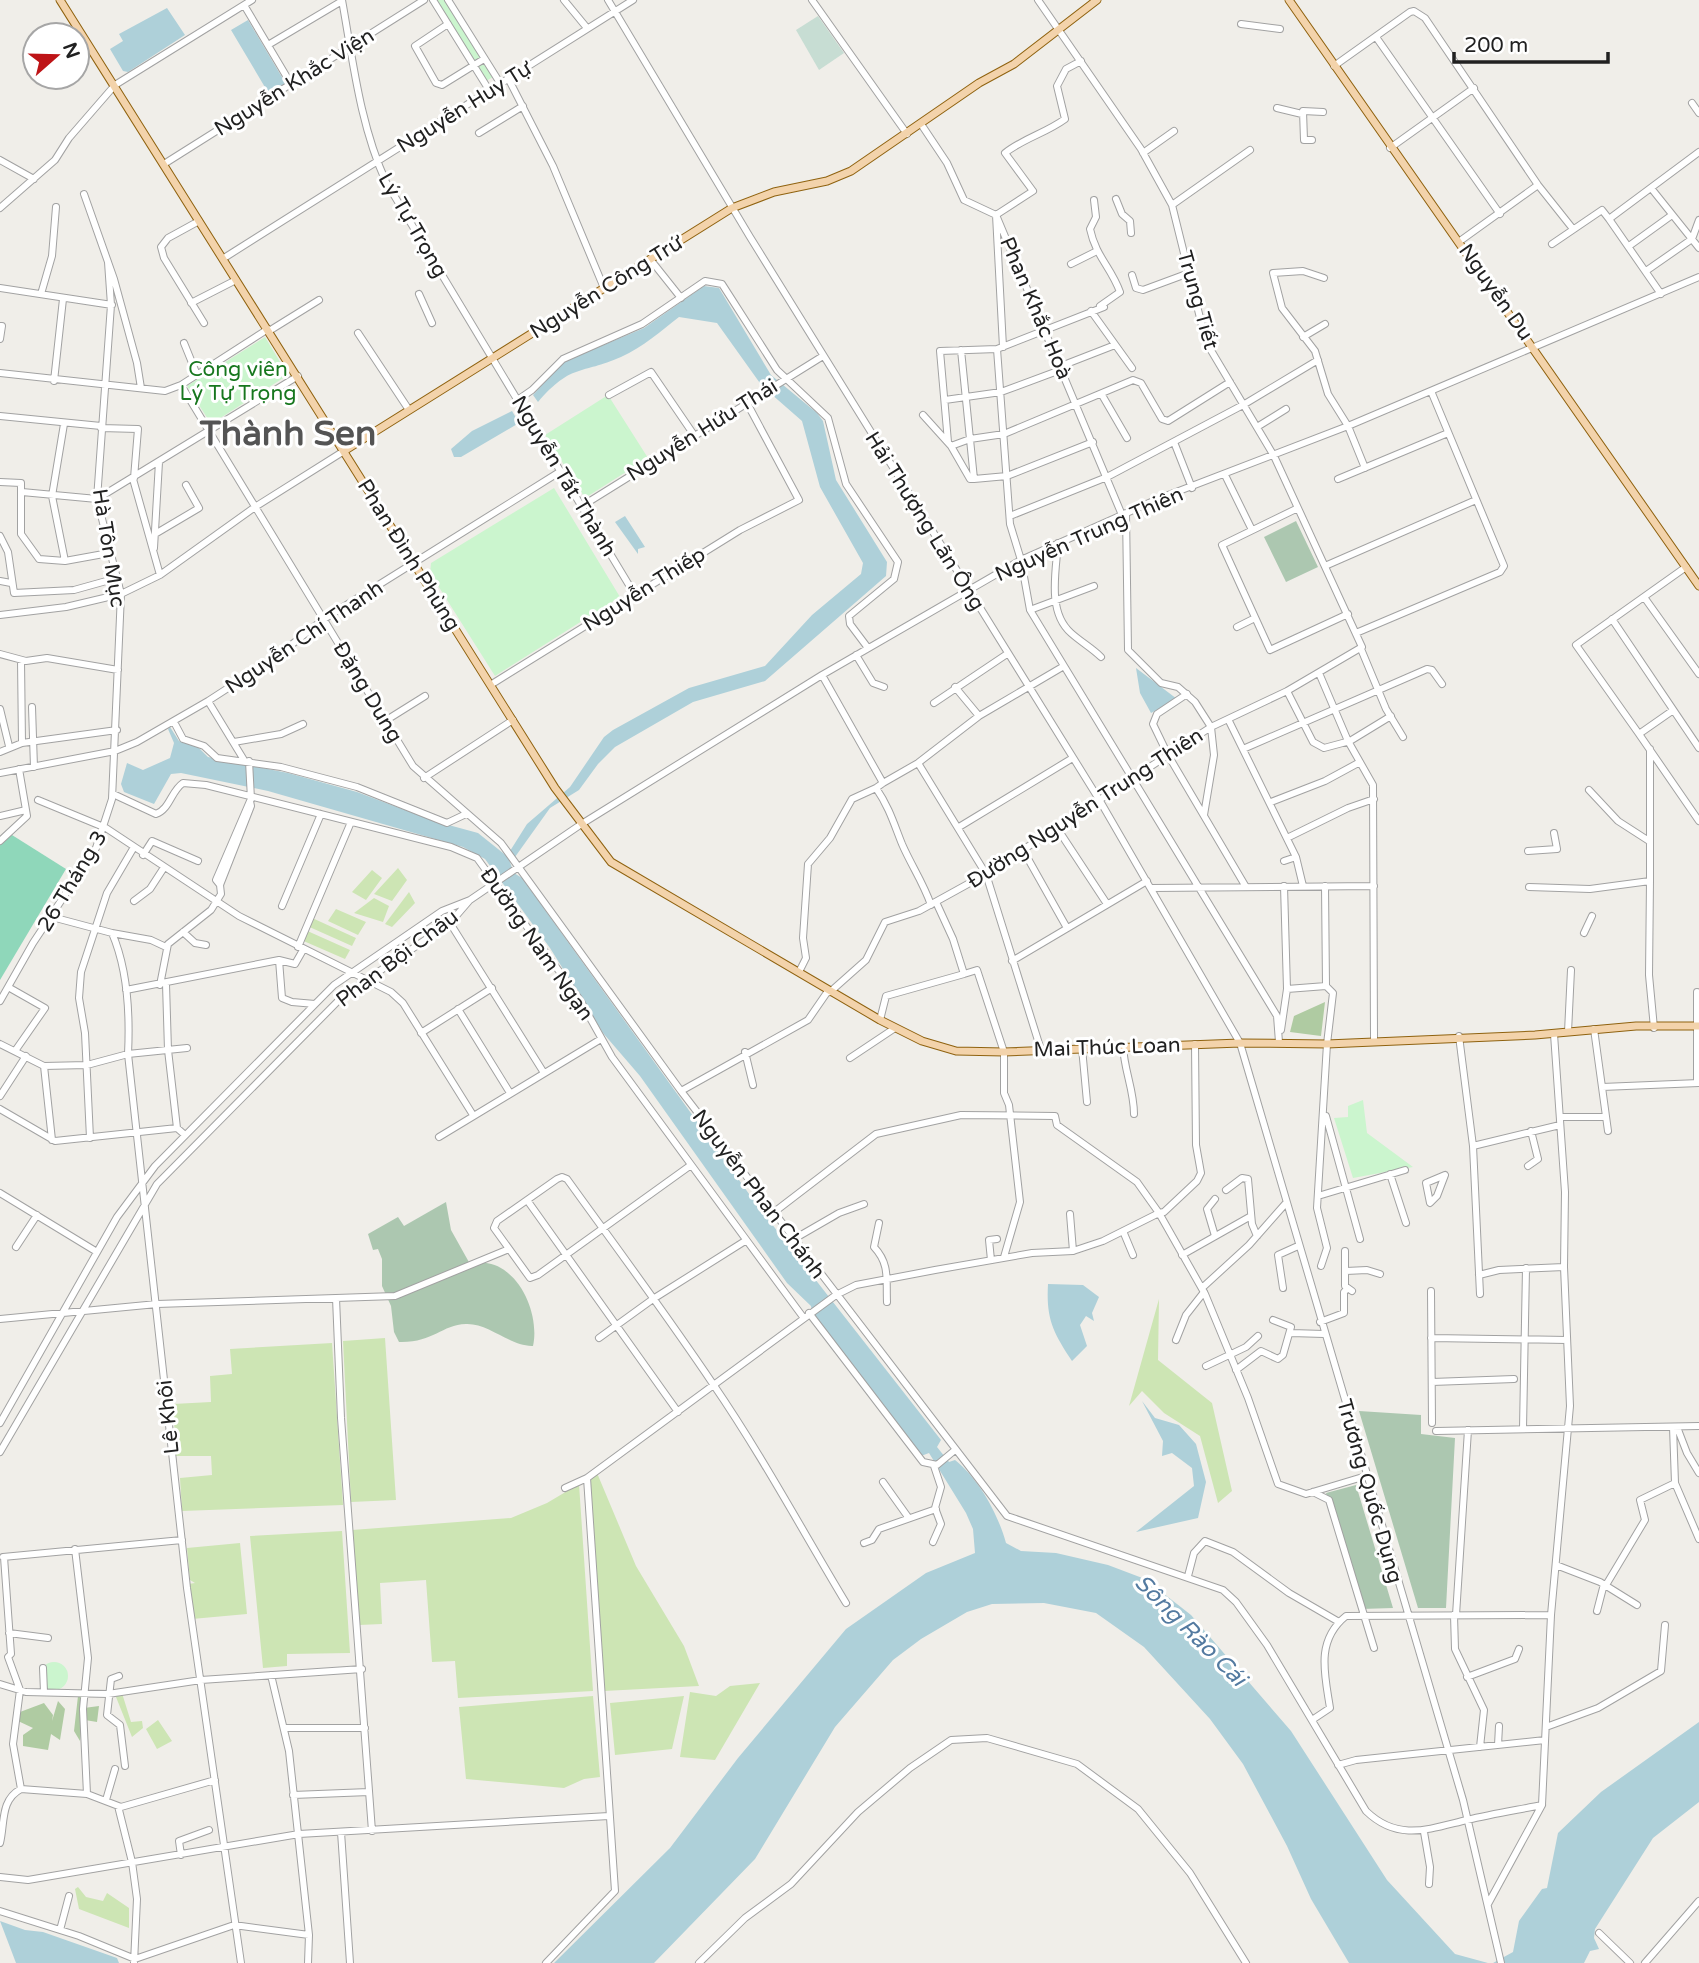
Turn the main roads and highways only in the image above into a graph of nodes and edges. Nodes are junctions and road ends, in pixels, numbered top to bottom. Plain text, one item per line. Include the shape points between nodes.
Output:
1 (60, 0) edge
2 (1097, 0) edge
3 (1289, 0) edge
4 (344, 451) junction
5 (1699, 586) edge
6 (580, 825) joint
7 (1698, 1026) edge

1 - 4 main road, Phan Đình Phùng
2 - 4 main road, Nguyễn Công Trứ via 1014,64 842,176 774,192 732,208
3 - 5 main road, Nguyễn Du
4 - 6 main road, Phan Đình Phùng
6 - 7 main road, Mai Thúc Loan via 611,862 880,1020 922,1041 956,1051 1327,1044

